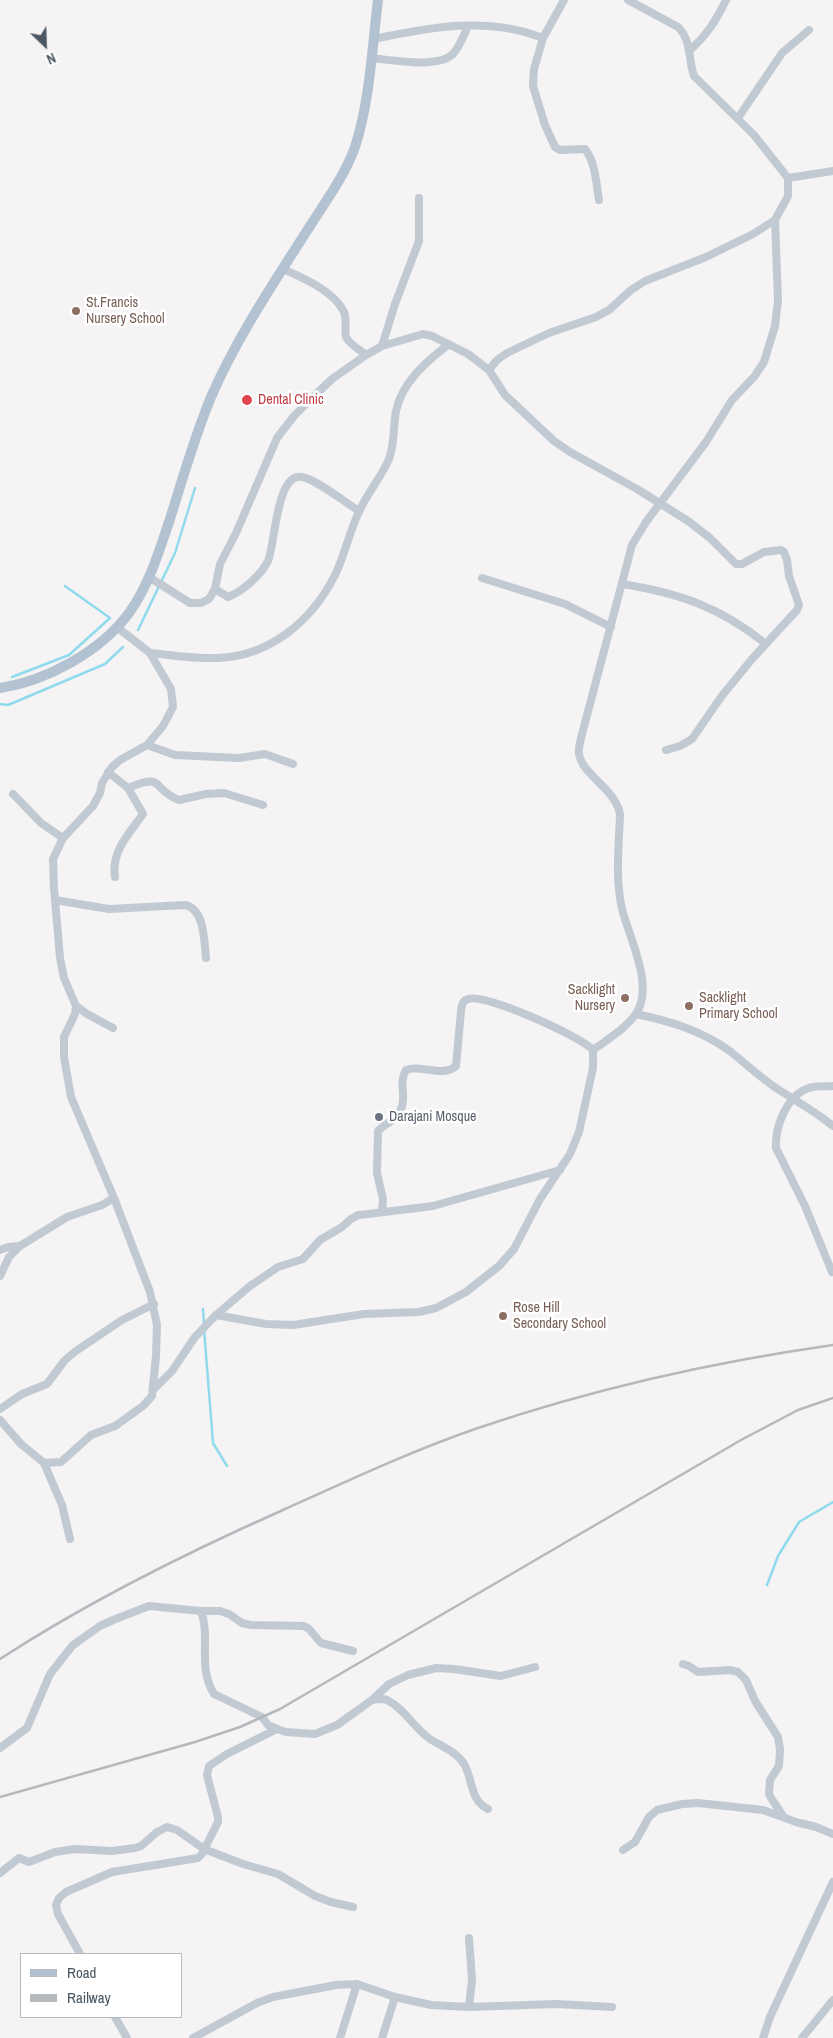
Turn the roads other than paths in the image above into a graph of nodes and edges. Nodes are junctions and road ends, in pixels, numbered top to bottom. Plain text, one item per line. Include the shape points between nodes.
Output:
1 (378, 0) edge
2 (564, 0) edge
3 (628, 0) edge
4 (726, 0) edge
5 (468, 26) junction
6 (809, 30) dead end
7 (543, 38) junction
8 (374, 39) junction
9 (689, 51) junction
10 (372, 58) junction
11 (738, 118) junction
12 (833, 171) edge
13 (788, 178) junction
14 (419, 198) dead end
15 (599, 200) dead end
16 (775, 220) junction
17 (283, 269) junction
18 (449, 344) junction
19 (382, 346) junction
20 (366, 355) junction
21 (489, 370) junction
22 (659, 503) junction
23 (359, 511) junction
24 (149, 577) junction
25 (482, 578) dead end
26 (622, 584) junction
27 (215, 589) junction
28 (117, 627) junction
29 (611, 627) junction
30 (766, 644) junction
31 (150, 653) junction
32 (0, 688) edge
33 (147, 745) junction
34 (666, 750) dead end
35 (293, 764) dead end
36 (108, 772) junction
37 (128, 788) junction
38 (13, 794) dead end
39 (263, 805) dead end
40 (62, 838) junction
41 (115, 877) dead end
42 (55, 900) junction
43 (206, 958) dead end
44 (76, 1006) junction
45 (636, 1014) junction
46 (113, 1028) dead end
47 (593, 1050) junction
48 (833, 1086) edge
49 (792, 1098) junction
50 (833, 1126) edge
51 (560, 1170) junction
52 (114, 1198) junction
53 (382, 1212) junction
54 (20, 1246) junction
55 (0, 1250) edge
56 (832, 1272) edge
57 (0, 1276) edge
58 (154, 1304) junction
59 (216, 1315) junction
60 (153, 1390) junction
61 (0, 1409) edge
62 (0, 1420) edge
63 (44, 1463) junction
64 (70, 1539) dead end
65 (201, 1612) junction
66 (353, 1651) dead end
67 (683, 1664) dead end
68 (535, 1667) dead end
69 (372, 1700) junction
70 (277, 1729) junction
71 (0, 1748) edge
72 (488, 1809) dead end
73 (784, 1817) junction
74 (833, 1834) edge
75 (204, 1848) junction
76 (622, 1850) dead end
77 (0, 1873) edge
78 (833, 1882) edge
79 (353, 1907) dead end
80 (469, 1938) dead end
81 (79, 1953) edge
82 (357, 1984) junction
83 (395, 1997) junction
84 (833, 2000) edge
85 (469, 2006) junction
86 (612, 2007) dead end
87 (116, 2018) edge
88 (127, 2038) edge
89 (193, 2038) edge
90 (340, 2038) edge
91 (382, 2038) edge
92 (763, 2038) edge
93 (802, 2038) edge

1 - 8 main road
2 - 7 street
3 - 9 street via 678,27 687,40
4 - 9 street via 705,37
5 - 7 street via 508,27
5 - 8 street via 427,28
5 - 10 street via 455,51 435,62
6 - 11 street via 782,52
7 - 15 street via 534,69 534,86 545,125 551,141 560,150 585,150 588,154
8 - 10 main road
9 - 11 street via 694,76
10 - 17 main road via 354,148
11 - 13 street
12 - 13 street
13 - 16 street via 788,196
14 - 19 street via 419,241
16 - 21 street via 706,257 645,281 609,310 508,353
16 - 22 street via 778,301 775,326 764,362 732,400 706,442
17 - 20 street via 302,277 339,304 345,316 346,337
17 - 24 main road via 216,385
18 - 19 street via 423,334
18 - 21 street
18 - 23 street via 418,370 409,383 396,409 388,460
19 - 20 street
20 - 27 street via 332,379 294,416 277,438 220,564
21 - 22 street via 505,395 554,441
22 - 26 street via 632,545
22 - 30 street via 710,538 738,565 769,551 784,552 799,607
23 - 27 street via 310,480 301,477 290,481 275,519 273,548 267,562 234,594 228,596
23 - 31 street via 326,593 294,629 262,648 219,658
24 - 27 street via 190,603 205,602
24 - 28 main road
25 - 29 street via 565,604
26 - 29 street
26 - 30 street via 685,597 738,624
28 - 31 street
28 - 32 main road via 98,645 70,663 23,683
29 - 45 street via 578,754 619,806 619,893 642,979 643,992
30 - 34 street via 721,697 692,739
31 - 33 street via 171,689 172,706 163,726
33 - 35 street via 175,755 240,758 265,754
33 - 36 street via 120,760
36 - 37 street
36 - 40 street via 93,806
37 - 39 street via 148,780 179,800 224,793
37 - 41 street via 143,814 119,849
38 - 40 street
40 - 42 street via 54,859
42 - 43 street via 109,909 191,906 200,921
42 - 44 street via 60,958 64,978
44 - 46 street
44 - 52 street via 64,1038 66,1078 74,1108
45 - 47 street
45 - 49 street via 702,1034
47 - 51 street via 593,1068 579,1132 575,1146
47 - 53 street via 559,1030 495,1002 477,998 465,1000 456,1066 443,1071 406,1070 402,1078 402,1107 397,1117 378,1131 376,1173 383,1199
48 - 49 street via 810,1088
49 - 50 street via 817,1112
49 - 56 street via 780,1125 776,1148 805,1206
51 - 53 street via 433,1206
51 - 59 street via 540,1199 514,1249 499,1266 466,1292 436,1308 419,1312 364,1314 293,1325
52 - 54 street via 67,1217
52 - 58 street
53 - 59 street via 351,1219 320,1240 303,1259 278,1267 258,1279
54 - 55 street
54 - 57 street via 9,1257
58 - 60 street via 158,1338
58 - 61 street via 122,1320 76,1351 47,1384 22,1394
59 - 60 street
60 - 63 street via 148,1401 124,1421 90,1435 61,1462
62 - 63 street
63 - 64 street via 62,1505
65 - 66 street via 226,1612 251,1625 304,1626 321,1643
65 - 70 street via 204,1665 214,1694 262,1717
65 - 71 street via 149,1606 100,1626 73,1645 50,1674 27,1728
67 - 73 street via 698,1672 738,1672 746,1680 778,1737 779,1766 770,1780 770,1798
68 - 69 street via 501,1676 454,1669 424,1670 389,1684
69 - 70 street via 337,1725 315,1734
69 - 72 street via 384,1699 396,1706 429,1738 459,1758 469,1775 476,1799
70 - 75 street via 209,1766 207,1775 218,1816 216,1828
73 - 74 street
73 - 76 street via 764,1810 698,1803 666,1807 649,1817 635,1842
75 - 77 street via 167,1827 135,1848 112,1851 75,1849 55,1852 29,1862 18,1858
75 - 79 street via 278,1874 315,1896
75 - 81 street via 202,1854 194,1859 112,1872 66,1892 56,1905
78 - 92 street
80 - 85 street via 472,1980
82 - 83 street
82 - 89 street via 273,1997
82 - 90 street
83 - 85 street via 431,2005
83 - 91 street
84 - 93 street
85 - 86 street
87 - 88 street

